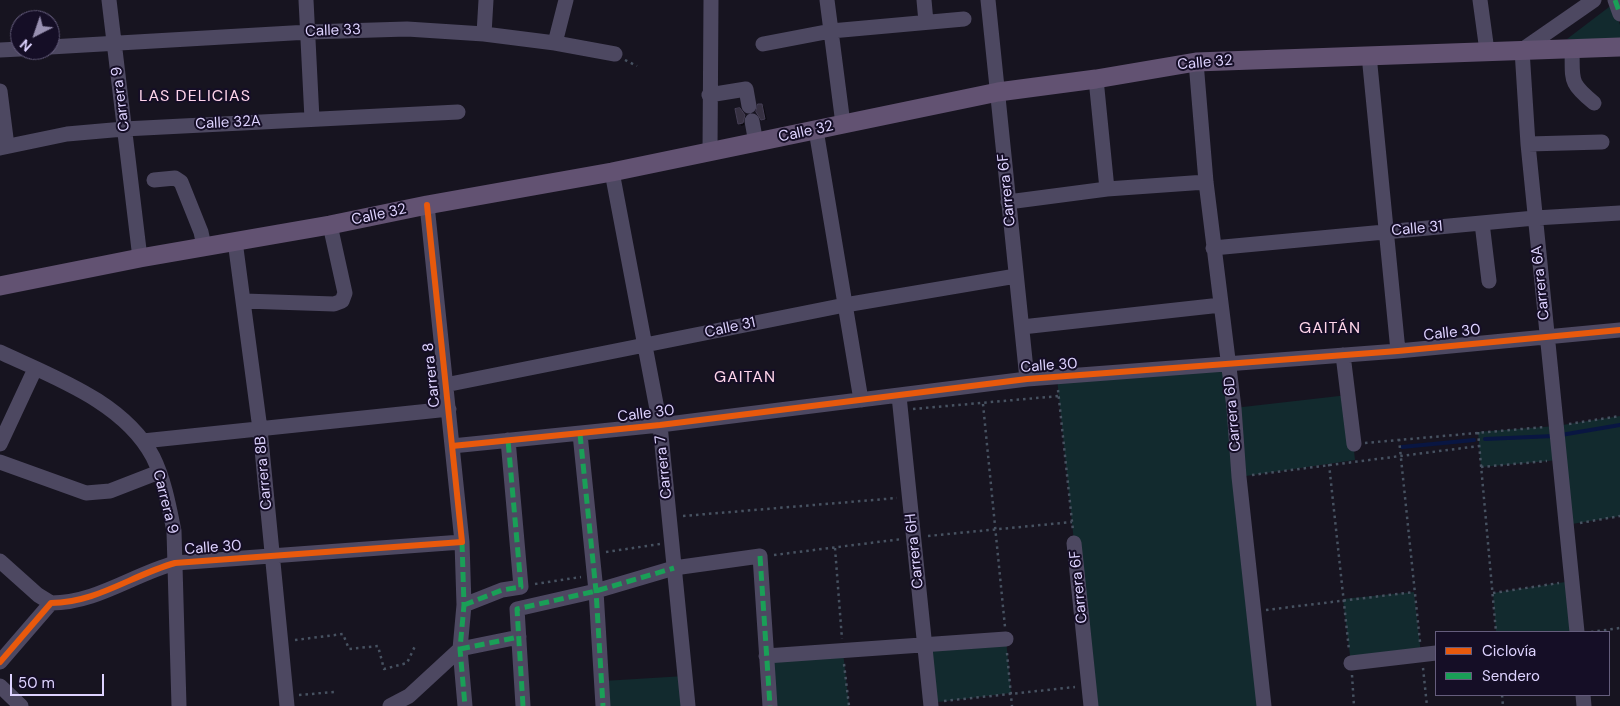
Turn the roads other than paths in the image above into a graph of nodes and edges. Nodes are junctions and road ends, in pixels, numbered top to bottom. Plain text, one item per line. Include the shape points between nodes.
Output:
1 (109, 0) edge
2 (306, 0) edge
3 (486, 0) edge
4 (566, 0) edge
5 (711, 0) edge
6 (827, 0) edge
7 (924, 0) edge
8 (988, 0) edge
9 (1480, 0) edge
10 (1594, 0) edge
11 (1615, 0) edge
12 (1620, 14) edge
13 (964, 19) dead end
14 (926, 22) junction
15 (831, 31) junction
16 (309, 32) junction
17 (484, 34) junction
18 (114, 42) junction
19 (555, 43) junction
20 (763, 44) dead end
21 (60, 46) edge
22 (1620, 47) edge
23 (1572, 49) junction
24 (1522, 50) junction
25 (1487, 51) junction
26 (615, 54) dead end
27 (1369, 55) junction
28 (1196, 62) junction
29 (1096, 79) junction
30 (0, 91) edge
31 (998, 92) junction
32 (709, 95) junction
33 (1594, 103) dead end
34 (749, 106) dead end
35 (458, 112) dead end
36 (312, 119) junction
37 (752, 121) dead end
38 (843, 124) junction
39 (124, 129) junction
40 (816, 130) junction
41 (1602, 142) dead end
42 (756, 143) junction
43 (1528, 144) junction
44 (3, 147) edge
45 (710, 152) junction
46 (612, 172) junction
47 (154, 180) dead end
48 (1206, 182) junction
49 (1107, 189) junction
50 (1008, 202) junction
51 (427, 205) junction
52 (1620, 213) edge
53 (1535, 218) junction
54 (1482, 224) junction
55 (330, 226) junction
56 (1387, 231) junction
57 (235, 241) junction
58 (204, 246) junction
59 (1213, 248) junction
60 (140, 258) junction
61 (1016, 276) junction
62 (1489, 281) dead end
63 (0, 286) edge
64 (244, 300) junction
65 (844, 305) junction
66 (1221, 305) junction
67 (1022, 327) junction
68 (1620, 330) edge
69 (1547, 337) junction
70 (645, 346) junction
71 (1398, 351) junction
72 (0, 352) edge
73 (1343, 355) junction
74 (1229, 365) junction
75 (35, 369) junction
76 (1027, 379) junction
77 (446, 385) junction
78 (899, 396) junction
79 (861, 400) junction
80 (448, 409) junction
81 (660, 425) junction
82 (260, 428) junction
83 (580, 434) junction
84 (508, 440) junction
85 (143, 441) junction
86 (0, 444) edge
87 (1354, 444) road end
88 (452, 446) junction
89 (0, 462) edge
90 (159, 472) junction
91 (462, 542) junction
92 (1074, 543) road end
93 (673, 555) junction
94 (271, 557) junction
95 (0, 561) edge
96 (175, 563) junction
97 (595, 583) junction
98 (51, 603) junction
99 (464, 605) junction
100 (1577, 631) edge
101 (519, 637) junction
102 (1006, 639) road end
103 (924, 644) junction
104 (460, 649) junction
105 (1429, 654) edge
106 (766, 656) junction
107 (0, 662) edge
108 (1351, 663) dead end
109 (0, 686) edge
110 (286, 702) edge
111 (930, 704) edge
112 (179, 705) edge
113 (21, 706) edge
114 (390, 706) edge
115 (465, 706) edge
116 (523, 706) edge
117 (603, 706) edge
118 (688, 706) edge
119 (770, 706) edge
120 (1091, 706) edge
121 (1264, 706) edge

1 - 18 street, Carrera 9
2 - 16 street
3 - 17 street
4 - 19 street
5 - 32 street
6 - 15 street
7 - 14 street
8 - 31 street, Carrera 6F
9 - 25 street
10 - 24 street
11 - 12 street
13 - 14 street
14 - 15 street
15 - 20 street
15 - 38 street
16 - 17 street, Calle 33 via 407,29
16 - 18 street, Calle 33
16 - 36 street
17 - 19 street, Calle 33
18 - 21 street, Calle 33
18 - 39 street, Carrera 9
19 - 26 street, Calle 33
22 - 23 main road, Calle 32
23 - 24 main road, Calle 32
23 - 33 street via 1573,83
24 - 25 main road, Calle 32
24 - 43 street, Carrera 6A
25 - 27 main road, Calle 32
27 - 28 main road, Calle 32
27 - 56 street
28 - 29 main road, Calle 32
28 - 48 street, Carrera 6D
29 - 31 main road, Calle 32
29 - 49 street
30 - 44 street
31 - 38 main road, Calle 32
31 - 50 street, Carrera 6F
32 - 34 street via 746,89
32 - 45 street
35 - 36 street, Calle 32A
36 - 39 street, Calle 32A
37 - 42 street
38 - 40 main road, Calle 32
39 - 44 street, Calle 32A via 67,134
39 - 60 street, Carrera 9
40 - 42 main road, Calle 32
40 - 65 street
41 - 43 street
42 - 45 main road, Calle 32
43 - 53 street, Carrera 6A
45 - 46 main road, Calle 32
46 - 51 main road, Calle 32
46 - 70 street, Carrera 7
47 - 58 street via 175,178 181,182
48 - 49 street
48 - 59 street, Carrera 6D
49 - 50 street
50 - 61 street, Carrera 6F
51 - 55 main road, Calle 32
51 - 77 street, Carrera 8
52 - 53 street, Calle 31
53 - 54 street, Calle 31
53 - 69 street, Carrera 6A
54 - 56 street, Calle 31
54 - 62 street
55 - 57 main road, Calle 32
55 - 64 street via 345,293 342,300 334,304
56 - 59 street, Calle 31
56 - 71 street
57 - 58 main road, Calle 32
57 - 64 street, Carrera 8B
58 - 60 main road, Calle 32
59 - 66 street, Carrera 6D
60 - 63 main road, Calle 32
61 - 65 street, Calle 31
61 - 67 street, Carrera 6F
64 - 82 street, Carrera 8B
65 - 70 street, Calle 31
65 - 79 street
66 - 67 street
66 - 74 street, Carrera 6D
67 - 76 street, Carrera 6F
68 - 69 street, Calle 30
69 - 71 street, Calle 30
69 - 100 street, Carrera 6A
70 - 77 street, Calle 31
70 - 81 street, Carrera 7
71 - 73 street, Calle 30
72 - 75 street, Carrera 9
73 - 74 street, Calle 30
73 - 87 street
74 - 76 street, Calle 30
74 - 121 street, Carrera 6D
75 - 85 street, Carrera 9 via 84,393 119,418
75 - 86 street
76 - 78 street, Calle 30
77 - 80 street, Carrera 8
78 - 79 street, Calle 30
78 - 103 street, Carrera 6H
79 - 81 street, Calle 30
80 - 82 street
80 - 88 street, Carrera 8
81 - 83 street, Calle 30
81 - 93 street, Carrera 7
82 - 85 street
82 - 94 street, Carrera 8B
83 - 84 street, Calle 30
83 - 97 street
84 - 88 street, Calle 30
84 - 99 street via 521,587 502,590
85 - 90 street, Carrera 9
88 - 91 street, Carrera 8
89 - 90 street via 86,494 110,491
90 - 96 street, Carrera 9 via 174,531
91 - 94 street, Calle 30
91 - 99 street, Carrera 8
92 - 120 street, Carrera 6F
93 - 97 street
93 - 106 street via 760,556
93 - 118 street, Carrera 7
94 - 96 street, Calle 30
94 - 110 street, Carrera 8B
95 - 98 street
96 - 98 street, Calle 30 via 152,569 81,600
96 - 112 street, Carrera 9
97 - 101 street via 517,609
97 - 117 street
98 - 107 street
99 - 104 street, Carrera 8
101 - 104 street
101 - 116 street
102 - 103 street
103 - 106 street
103 - 111 street, Carrera 6H
104 - 114 street via 409,696
104 - 115 street, Carrera 8
105 - 108 street
106 - 119 street
109 - 113 street

